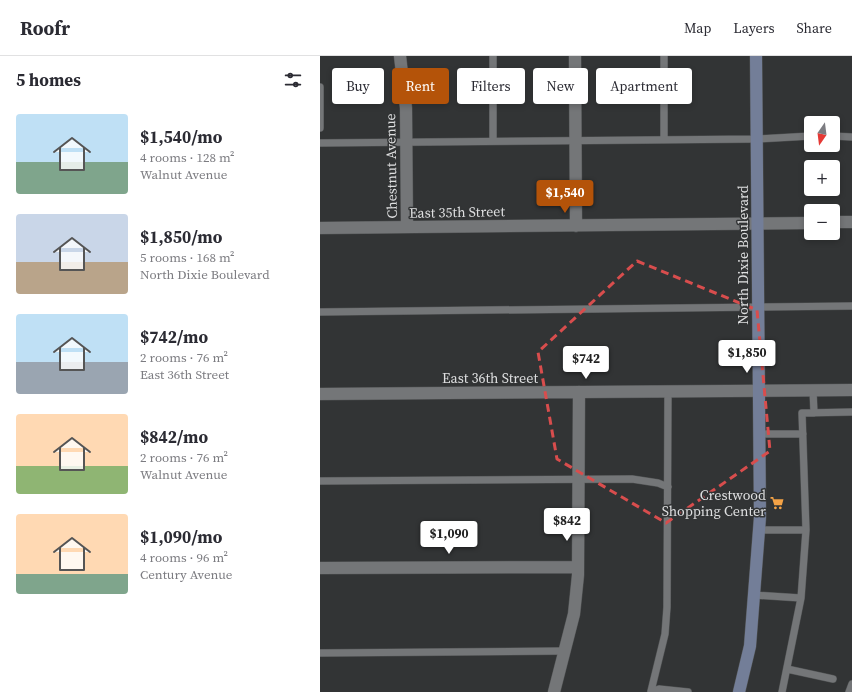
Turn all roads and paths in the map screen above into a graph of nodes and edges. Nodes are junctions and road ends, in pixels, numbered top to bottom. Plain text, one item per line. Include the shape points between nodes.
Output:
1 (400, 56) edge
2 (492, 56) edge
3 (575, 56) edge
4 (664, 56) edge
5 (756, 56) edge
6 (320, 87) edge
7 (320, 128) edge
8 (804, 136) edge
9 (840, 136) edge
10 (852, 137) edge
11 (664, 139) junction
12 (757, 139) junction
13 (406, 141) junction
14 (493, 141) junction
15 (576, 142) junction
16 (320, 143) edge
17 (840, 222) edge
18 (852, 222) edge
19 (758, 223) junction
20 (804, 223) edge
21 (576, 226) junction
22 (407, 227) junction
23 (320, 228) edge
24 (852, 306) edge
25 (758, 307) junction
26 (320, 312) edge
27 (813, 390) junction
28 (852, 390) edge
29 (759, 391) junction
30 (579, 392) junction
31 (668, 392) junction
32 (320, 394) edge
33 (852, 412) edge
34 (814, 413) junction
35 (759, 434) junction
36 (803, 434) junction
37 (320, 481) edge
38 (580, 481) junction
39 (668, 487) junction
40 (759, 530) junction
41 (806, 530) junction
42 (578, 567) junction
43 (320, 568) edge
44 (754, 595) junction
45 (801, 598) junction
46 (564, 651) junction
47 (320, 653) edge
48 (787, 669) junction
49 (832, 679) dead end
50 (852, 684) edge
51 (554, 692) edge
52 (651, 692) edge
53 (688, 692) edge
54 (739, 692) edge
55 (782, 692) edge
56 (849, 692) edge

1 - 13 street, Chestnut Avenue via 406,108
2 - 14 lane
3 - 15 street
4 - 11 lane
5 - 12 main road, North Dixie Boulevard
6 - 7 lane
8 - 12 lane
9 - 10 lane
11 - 12 lane
11 - 15 lane
12 - 19 main road, North Dixie Boulevard
13 - 14 lane
13 - 16 lane
13 - 22 street, Chestnut Avenue
14 - 15 lane
15 - 21 street
17 - 18 street
19 - 20 street, East 35th Street
19 - 21 street, East 35th Street
19 - 25 main road, North Dixie Boulevard
21 - 22 street, East 35th Street
22 - 23 street, East 35th Street
24 - 25 lane
25 - 26 lane
25 - 29 main road, North Dixie Boulevard
27 - 28 street, East 36th Street
27 - 29 street, East 36th Street
27 - 34 lane
29 - 31 street, East 36th Street
29 - 35 main road, North Dixie Boulevard
30 - 31 street, East 36th Street
30 - 32 street, East 36th Street
30 - 38 street
31 - 39 lane
33 - 34 lane
34 - 36 lane via 802,413
35 - 36 lane
35 - 40 main road, North Dixie Boulevard
36 - 41 lane
37 - 38 lane
38 - 39 lane via 632,479
38 - 42 street
39 - 52 lane via 665,634
40 - 41 lane
40 - 44 main road, North Dixie Boulevard
41 - 45 lane
42 - 43 street
42 - 46 street via 574,614
44 - 45 lane
44 - 54 main road, North Dixie Boulevard via 750,646
45 - 48 lane
46 - 47 lane
46 - 51 street
48 - 49 lane
48 - 55 lane
50 - 56 lane
52 - 53 lane via 659,689

